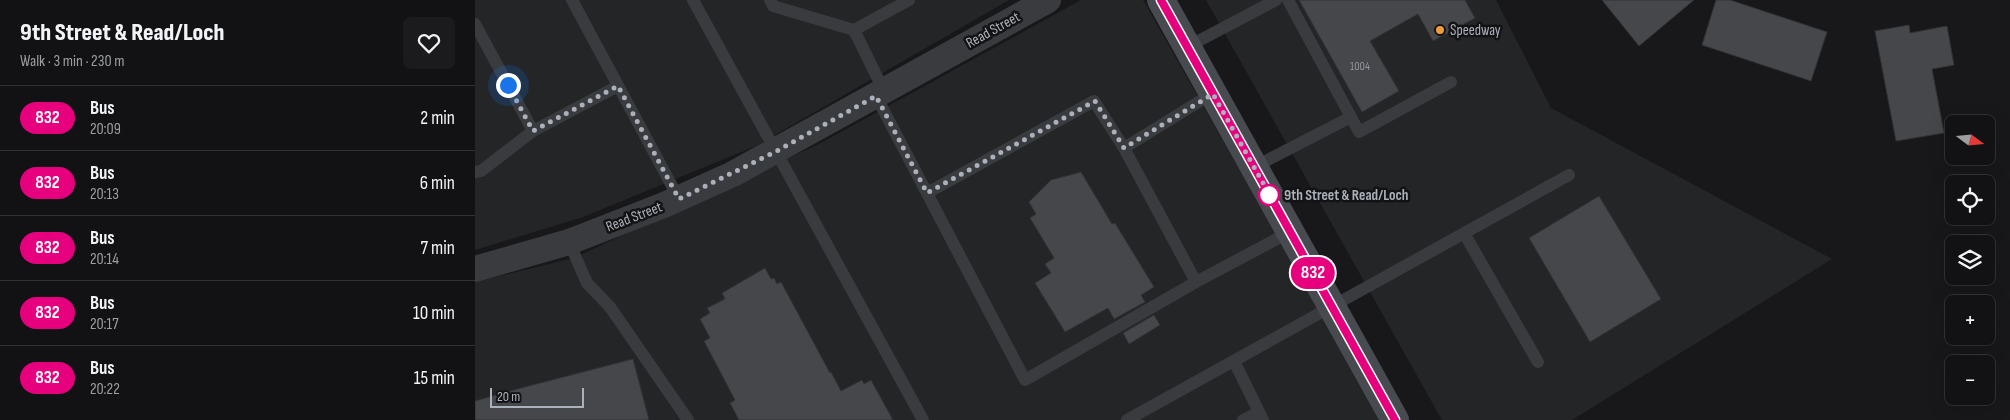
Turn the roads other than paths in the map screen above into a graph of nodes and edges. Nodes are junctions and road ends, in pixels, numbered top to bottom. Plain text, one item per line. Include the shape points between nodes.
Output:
1 (572, 0) edge
2 (693, 0) edge
3 (770, 0) edge
4 (909, 0) edge
5 (1048, 0) edge
6 (1161, 0) edge
7 (1276, 0) edge
8 (1288, 0) edge
9 (475, 24) edge
10 (854, 30) junction
11 (1187, 47) junction
12 (1451, 82) dead end
13 (618, 86) junction
14 (880, 93) junction
15 (1213, 94) junction
16 (1351, 117) junction
17 (533, 131) junction
18 (1124, 148) junction
19 (775, 152) junction
20 (1254, 167) junction
21 (475, 172) edge
22 (1569, 174) dead end
23 (927, 193) junction
24 (679, 199) junction
25 (1290, 232) junction
26 (1464, 233) junction
27 (569, 242) junction
28 (475, 270) edge
29 (1196, 282) junction
30 (1332, 307) junction
31 (1234, 361) junction
32 (1538, 362) dead end
33 (1261, 416) edge
34 (688, 420) edge
35 (923, 420) edge
36 (1127, 420) edge
37 (1243, 420) edge
38 (1395, 420) edge

1 - 13 lane
2 - 19 lane
3 - 10 lane via 773,6
4 - 10 lane
5 - 14 street, Read Street
6 - 11 main road
7 - 11 lane
8 - 16 lane
9 - 17 lane
10 - 14 lane
11 - 15 main road
12 - 16 lane via 1359,132
13 - 17 lane
13 - 24 lane
14 - 19 street, Read Street
14 - 23 lane
15 - 18 lane
15 - 20 main road
16 - 20 lane
17 - 21 lane via 481,171
18 - 23 lane via 1095,101
18 - 29 lane
19 - 24 street, Read Street
19 - 35 lane
20 - 25 main road
22 - 26 lane
23 - 29 lane via 1025,380
24 - 27 street, Read Street
25 - 29 lane
25 - 30 main road
26 - 30 lane
26 - 32 lane
27 - 28 street, Read Street
27 - 34 lane via 587,283 610,307
30 - 31 lane
30 - 38 main road
31 - 33 lane
31 - 36 lane
33 - 37 lane

